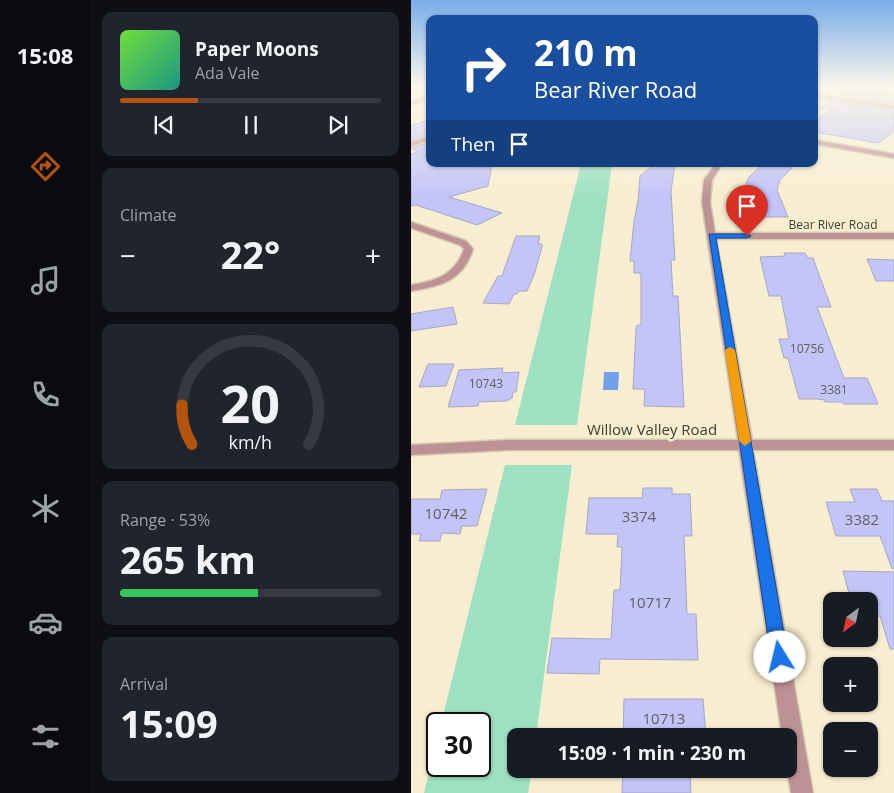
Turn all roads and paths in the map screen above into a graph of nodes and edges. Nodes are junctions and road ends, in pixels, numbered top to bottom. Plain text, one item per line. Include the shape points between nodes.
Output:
1 (426, 139) edge
2 (818, 143) edge
3 (411, 144) edge
4 (894, 156) edge
5 (717, 167) edge
6 (411, 225) edge
7 (711, 236) junction
8 (894, 236) edge
9 (411, 288) edge
10 (745, 445) junction
11 (894, 445) edge
12 (411, 450) edge
13 (802, 793) edge

1 - 3 street
2 - 4 street
5 - 7 street via 706,187
6 - 9 street via 460,241 467,246 468,253 454,275 436,284
7 - 8 street, Bear River Road
7 - 10 street
10 - 11 street, Willow Valley Road
10 - 12 street, Willow Valley Road via 479,445
10 - 13 street

